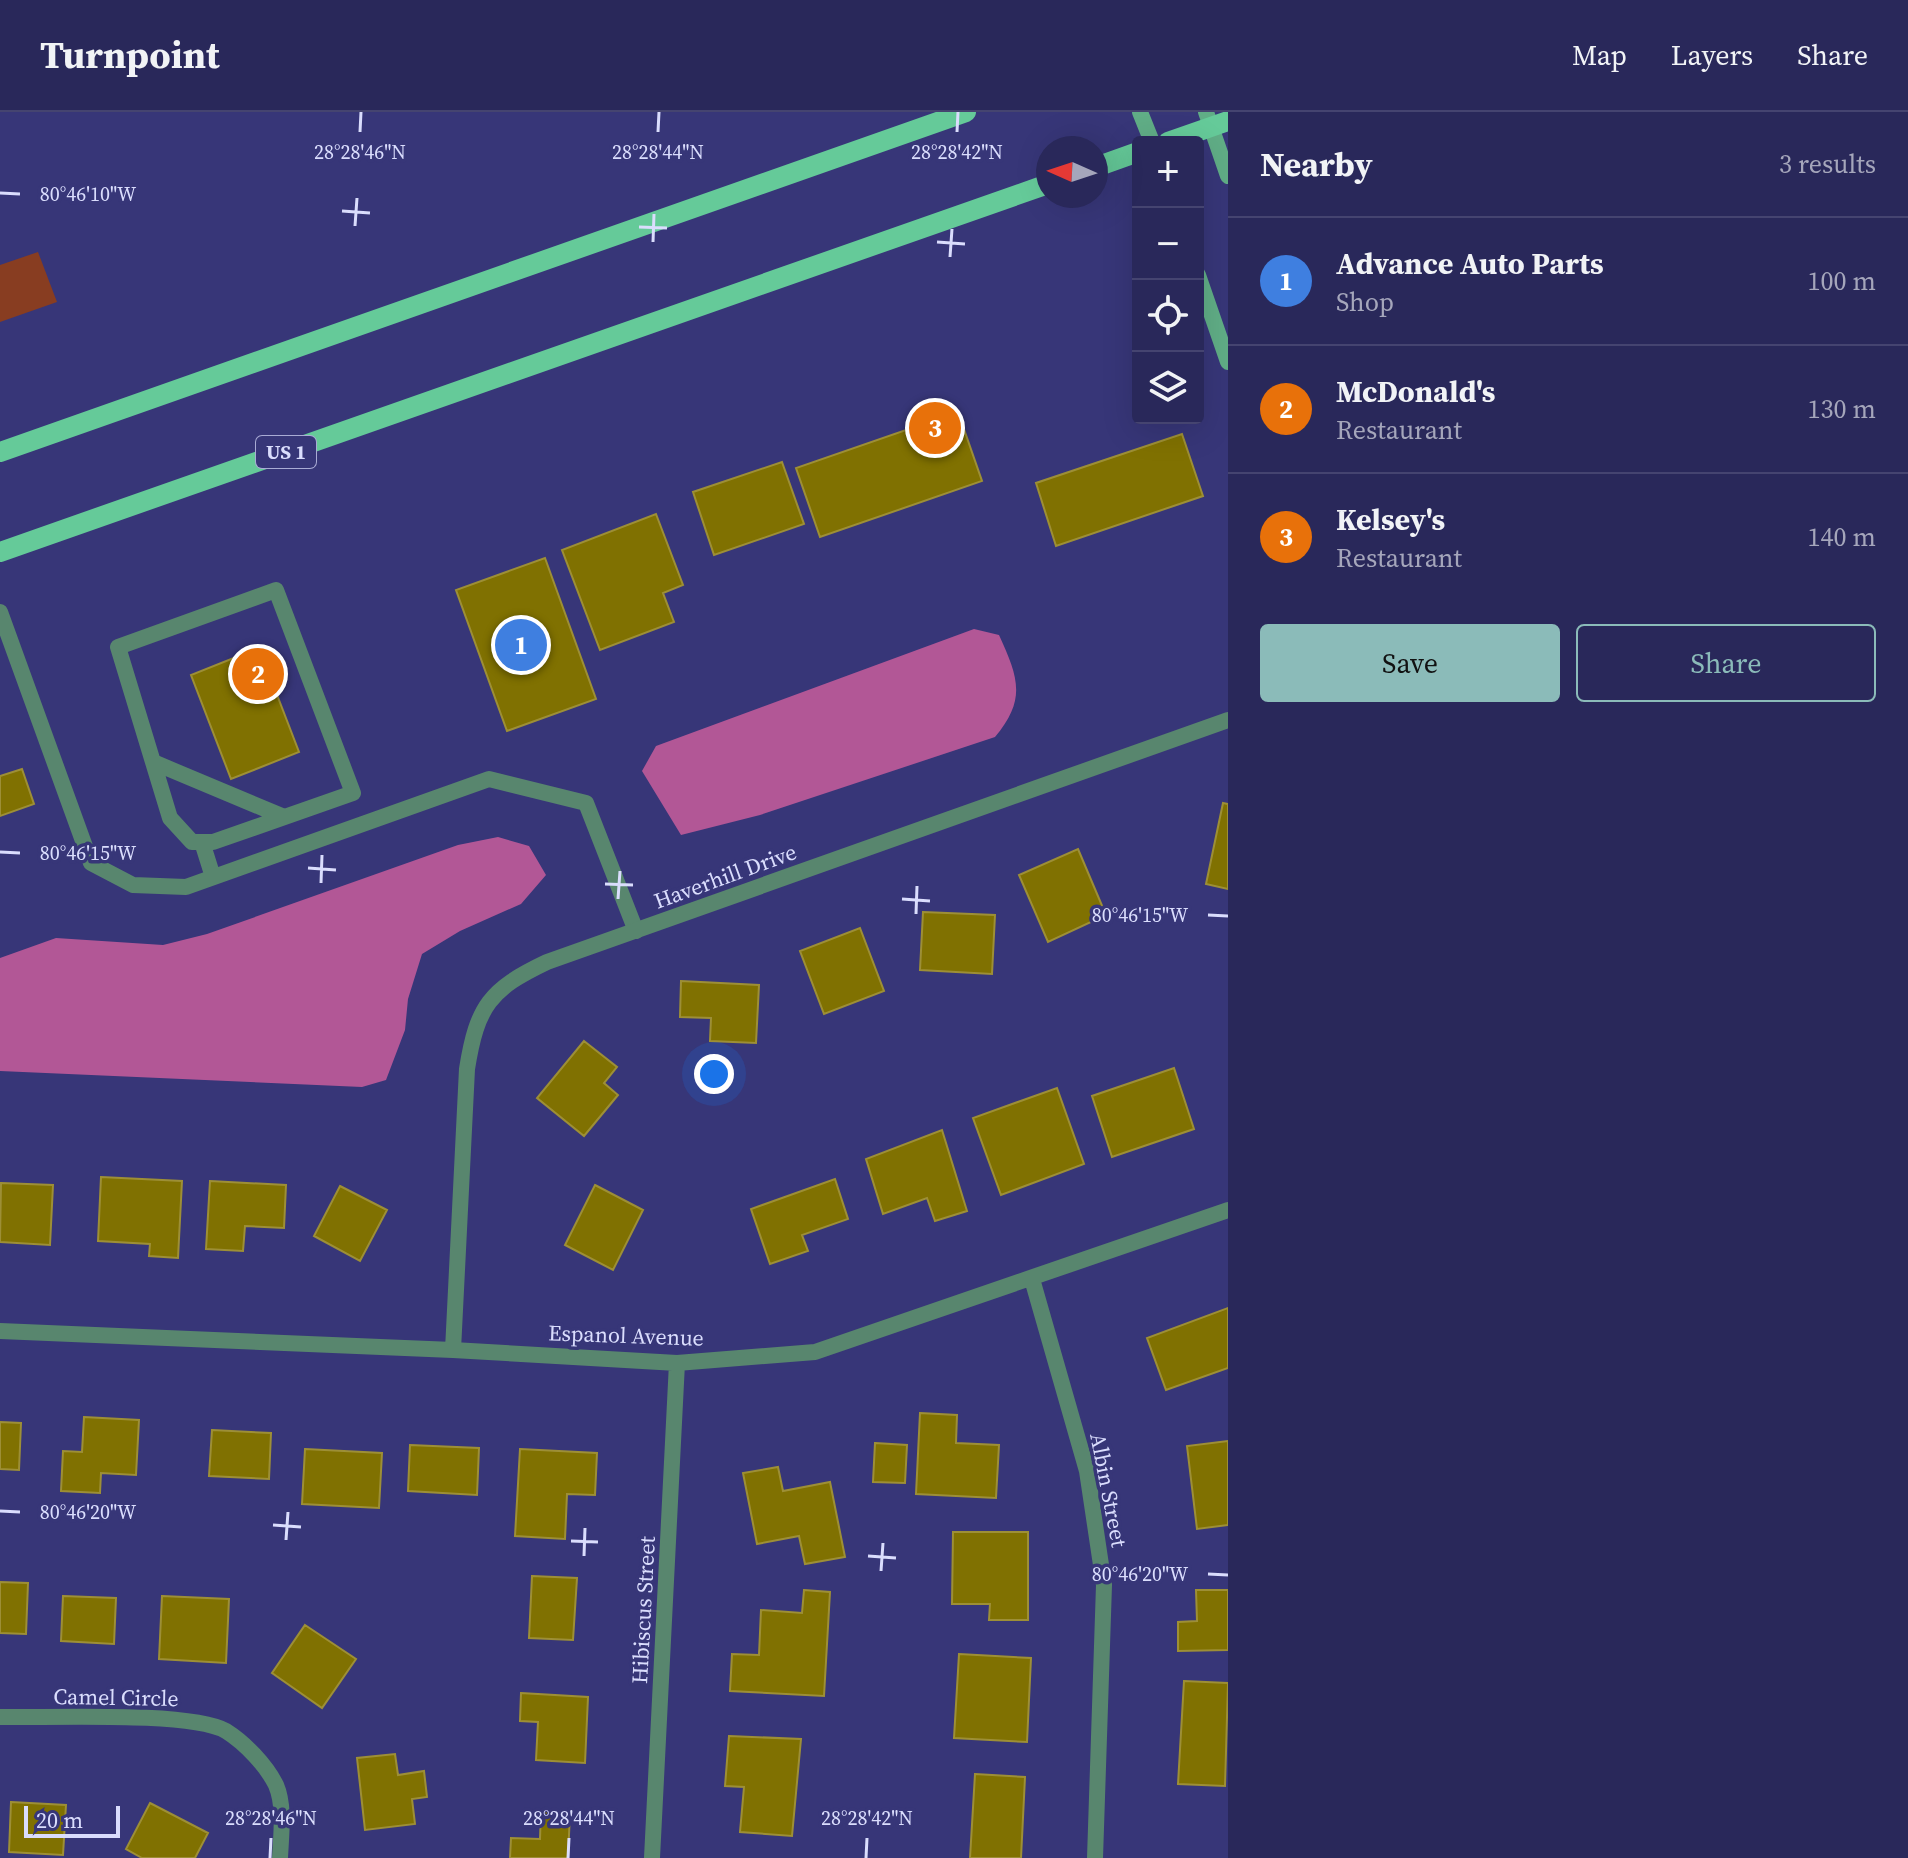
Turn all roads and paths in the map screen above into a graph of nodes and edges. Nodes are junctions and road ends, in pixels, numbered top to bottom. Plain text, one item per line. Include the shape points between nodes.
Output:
1 (966, 112) edge
2 (1140, 112) edge
3 (1215, 120) edge
4 (1150, 136) edge
5 (1181, 136) edge
6 (1132, 154) edge
7 (1108, 163) edge
8 (1228, 176) edge
9 (1036, 188) edge
10 (1200, 280) edge
11 (1228, 362) edge
12 (0, 452) edge
13 (0, 552) edge
14 (0, 612) edge
15 (1228, 720) edge
16 (153, 762) junction
17 (284, 817) junction
18 (202, 842) junction
19 (213, 877) junction
20 (636, 931) junction
21 (1228, 1210) edge
22 (1032, 1279) junction
23 (0, 1331) edge
24 (453, 1350) junction
25 (677, 1363) junction
26 (0, 1717) edge
27 (280, 1858) edge
28 (652, 1858) edge
29 (1095, 1858) edge

1 - 12 main road
2 - 4 main road
3 - 5 main road
3 - 8 main road
6 - 7 main road
9 - 13 main road, US 1
10 - 11 main road
14 - 19 street via 91,863 133,885 186,887
15 - 20 street, Haverhill Drive
16 - 17 street
16 - 17 street via 118,647 276,590 353,793
16 - 18 street via 170,818 192,842
17 - 18 street
18 - 19 street
19 - 20 street via 489,779 586,803
20 - 24 street, Haverhill Drive via 518,975 490,999 473,1027
21 - 22 street, Espanol Avenue
22 - 25 street, Espanol Avenue via 815,1352
22 - 29 street, Albin Street via 1087,1471 1104,1585
23 - 24 street, Espanol Avenue
24 - 25 street, Espanol Avenue
25 - 28 street, Hibiscus Street
26 - 27 street, Camel Circle via 183,1720 225,1730 257,1758 276,1786 282,1818

